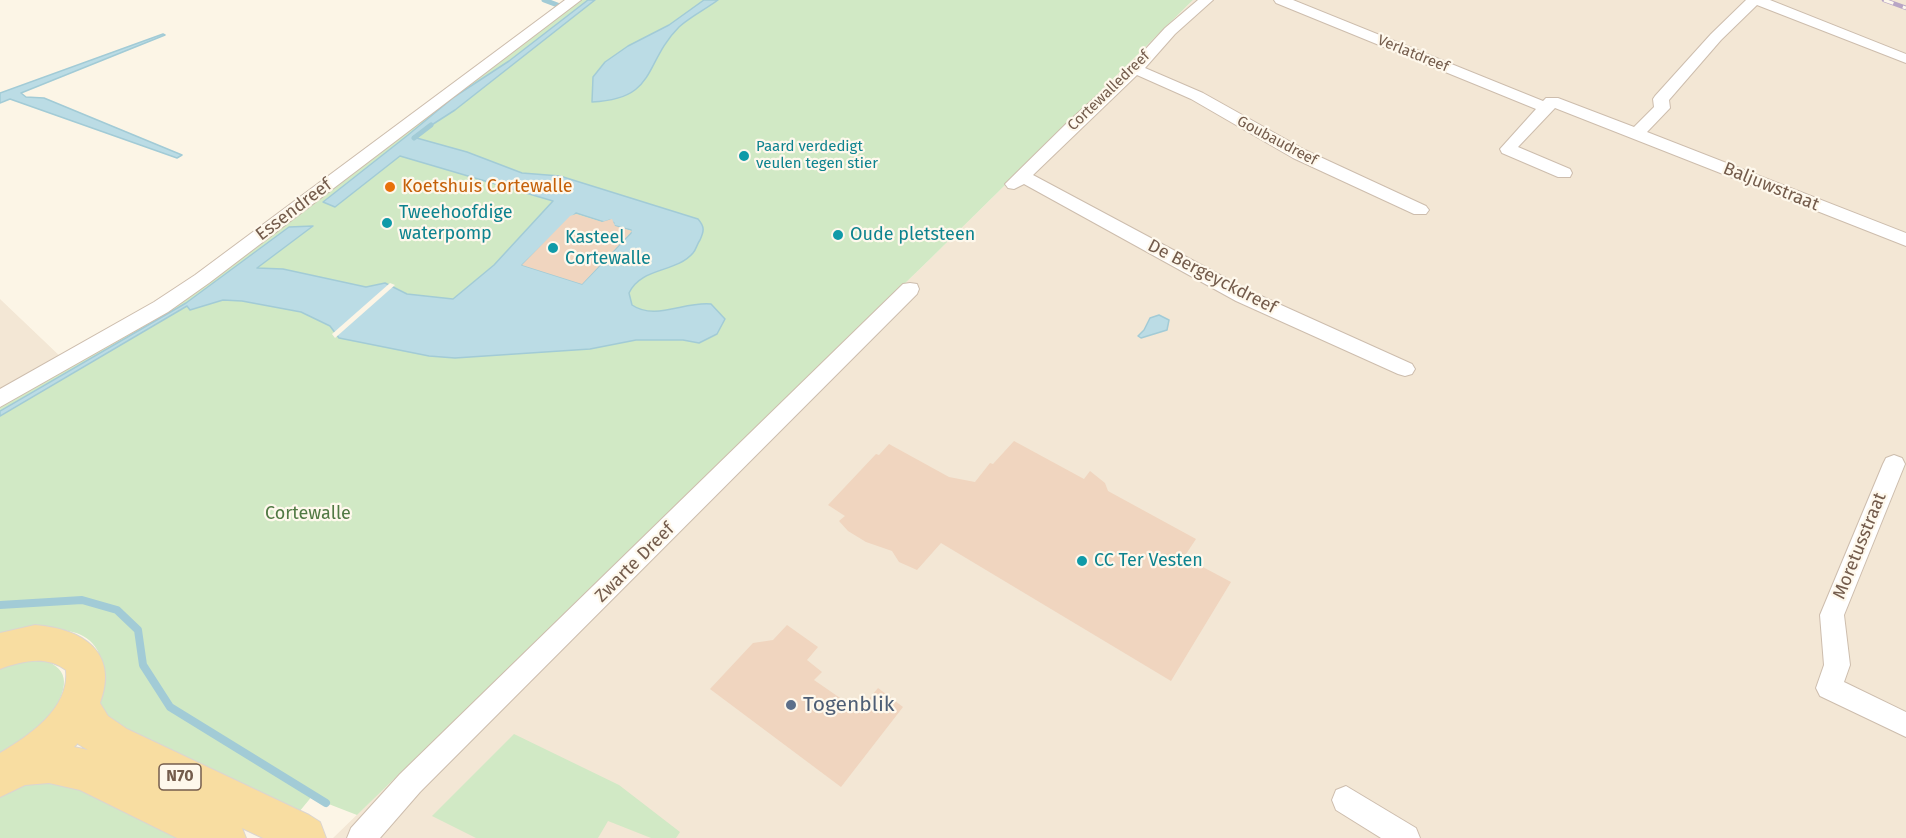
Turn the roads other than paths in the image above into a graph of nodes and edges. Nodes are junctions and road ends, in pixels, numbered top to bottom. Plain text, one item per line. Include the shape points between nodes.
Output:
1 (574, 0) edge
2 (1206, 0) edge
3 (1281, 0) edge
4 (1756, 0) edge
5 (1906, 59) edge
6 (1136, 69) junction
7 (1546, 108) junction
8 (1637, 133) junction
9 (1564, 173) dead end
10 (1018, 180) joint
11 (1420, 210) dead end
12 (1906, 240) edge
13 (910, 289) dead end
14 (1405, 369) dead end
15 (0, 399) edge
16 (1894, 464) dead end
17 (0, 651) edge
18 (78, 707) junction
19 (1906, 725) edge
20 (11, 771) edge
21 (1346, 800) dead end
22 (299, 834) edge
23 (224, 838) edge
24 (361, 838) edge
25 (1406, 838) edge

1 - 15 street, Essendreef via 161,307
2 - 6 street, Cortewalledreef via 1170,31
3 - 7 street, Verlatdreef
4 - 5 street
4 - 8 street via 1716,37 1661,99 1662,108
6 - 10 street, Cortewalledreef
6 - 11 street, Goubaudreef via 1197,96 1299,154
7 - 8 street, Verlatdreef via 1552,101
7 - 9 street via 1508,149
8 - 12 street, Baljuwstraat
10 - 14 street, De Bergeyckdreef via 1243,296
13 - 24 street, Zwarte Dreef via 410,783
16 - 19 street, Moretusstraat via 1832,615 1837,665 1829,688
17 - 18 main road, N70 via 28,642 67,646 79,656 86,670 86,687
18 - 20 main road, N70 via 56,738
18 - 22 main road, N70 via 93,730 112,743
20 - 23 main road, N70 via 49,762 85,770
21 - 25 street

